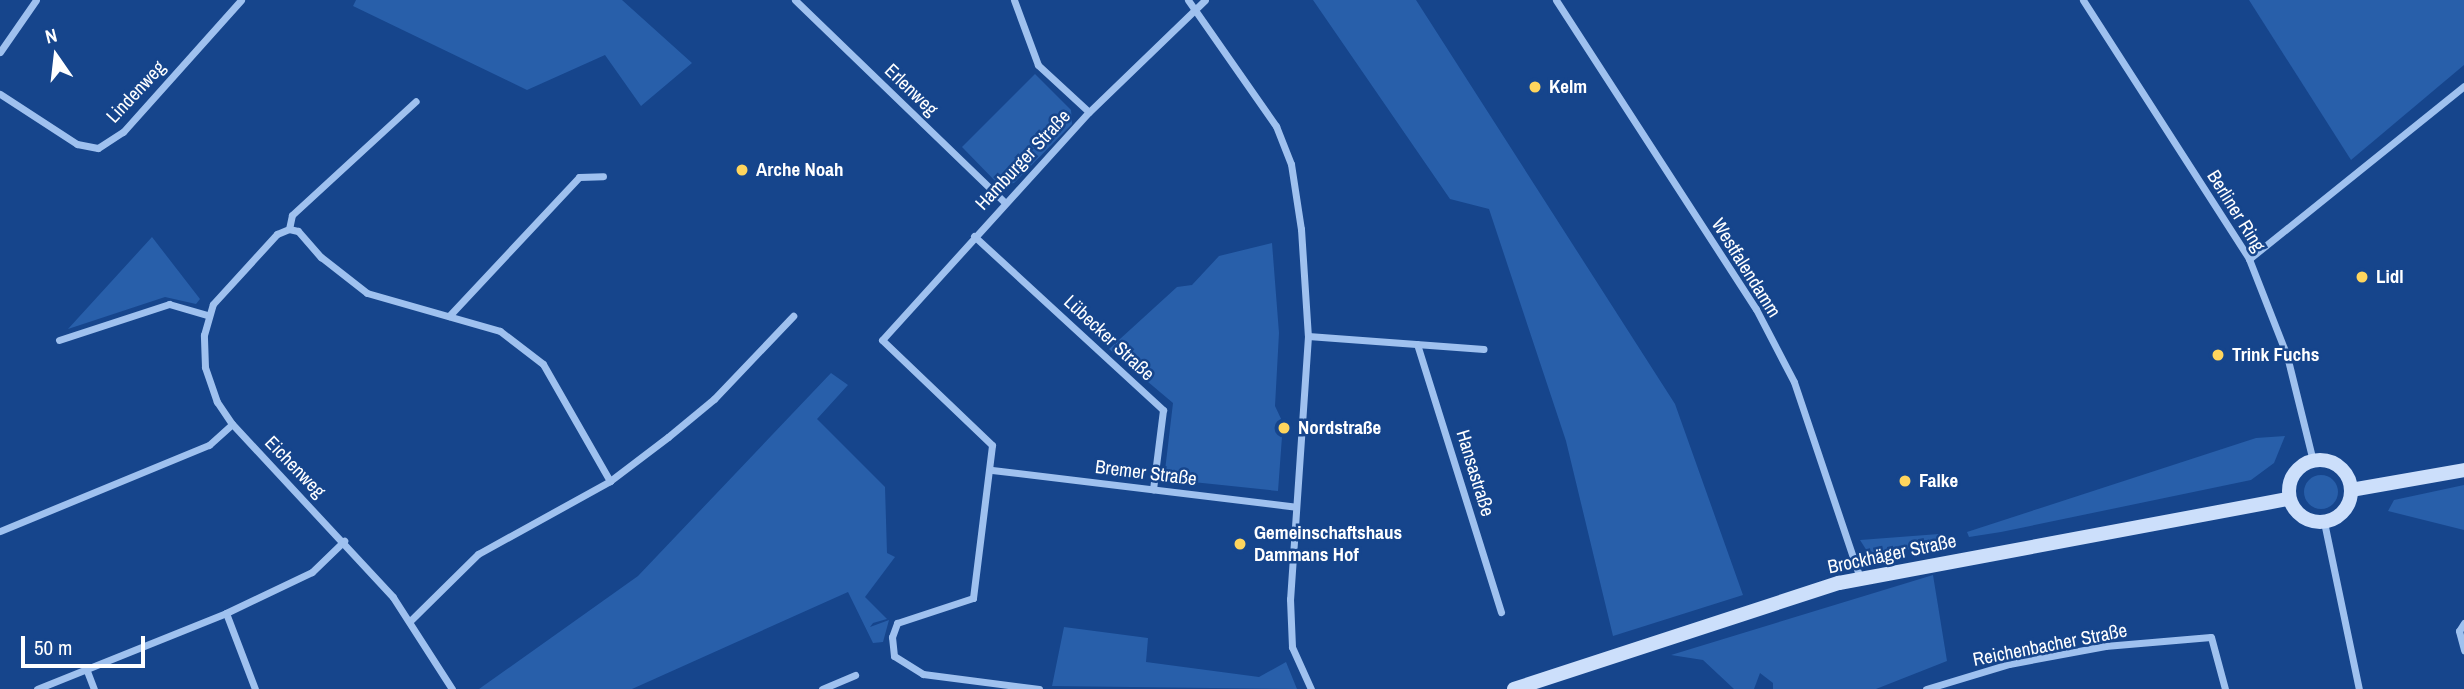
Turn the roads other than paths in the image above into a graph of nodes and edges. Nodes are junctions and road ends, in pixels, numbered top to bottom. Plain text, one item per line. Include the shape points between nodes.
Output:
1 (36, 0) edge
2 (241, 0) edge
3 (795, 0) edge
4 (1014, 0) edge
5 (1188, 0) edge
6 (1205, 0) edge
7 (1556, 0) edge
8 (2084, 0) edge
9 (1195, 9) junction
10 (0, 52) edge
11 (2464, 86) edge
12 (0, 94) edge
13 (416, 101) dead end
14 (1089, 112) junction
15 (603, 176) dead end
16 (1004, 203) junction
17 (289, 229) junction
18 (974, 236) junction
19 (2249, 259) junction
20 (207, 315) junction
21 (449, 316) junction
22 (793, 316) dead end
23 (1308, 336) junction
24 (59, 340) dead end
25 (1417, 344) junction
26 (1484, 349) dead end
27 (232, 424) junction
28 (2313, 461) junction
29 (992, 470) junction
30 (2464, 470) edge
31 (610, 481) junction
32 (1153, 489) junction
33 (2351, 490) junction
34 (2289, 499) junction
35 (1296, 507) junction
36 (2324, 522) junction
37 (0, 531) edge
38 (344, 541) junction
39 (1860, 578) junction
40 (1501, 612) dead end
41 (226, 613) junction
42 (411, 620) junction
43 (2464, 623) edge
44 (2464, 650) edge
45 (87, 671) junction
46 (855, 675) dead end
47 (37, 689) edge
48 (94, 689) edge
49 (255, 689) edge
50 (452, 689) edge
51 (822, 689) edge
52 (1039, 689) edge
53 (1311, 689) edge
54 (1514, 689) edge
55 (1926, 689) edge
56 (2225, 689) edge
57 (2359, 689) edge

1 - 10 street
2 - 12 street, Lindenweg via 122,132 98,148 77,144
3 - 16 street, Erlenweg
4 - 14 street via 1038,65
5 - 9 street
6 - 9 street, Hamburger Straße
7 - 39 street, Westfalendamm via 1756,309 1794,382
8 - 19 street, Berliner Ring
9 - 14 street, Hamburger Straße
9 - 23 street via 1276,126 1291,164 1301,229
11 - 19 street
13 - 17 street via 292,215
14 - 16 street, Hamburger Straße
15 - 21 street via 579,177
16 - 18 street, Hamburger Straße
17 - 20 street via 277,234
17 - 21 street via 367,293
18 - 29 street, Hamburger Straße via 882,340 992,445
18 - 32 street, Lübecker Straße via 1163,410
19 - 28 street, Berliner Ring via 2287,356
20 - 24 street via 169,304
20 - 27 street, Eichenweg via 205,367
21 - 31 street via 500,331 543,364
22 - 31 street via 714,399
23 - 25 street
23 - 35 street
25 - 26 street
25 - 40 street, Hansastraße
27 - 37 street via 209,444
27 - 38 street, Eichenweg
28 - 33 street via 2343,470
28 - 34 street via 2296,471
29 - 32 street, Bremer Straße
29 - 52 street via 973,598 897,623 892,637 894,656 923,674
30 - 33 street
31 - 42 street via 478,554
32 - 35 street, Bremer Straße
33 - 36 street via 2346,507
34 - 36 street via 2298,514
34 - 39 street, Brockhäger Straße
35 - 53 street via 1292,647
36 - 57 street
38 - 41 street via 312,572
38 - 42 street, Eichenweg
39 - 54 street, Brockhäger Straße
41 - 45 street
41 - 49 street
42 - 50 street, Eichenweg
43 - 44 street via 2459,631
45 - 47 street
45 - 48 street
46 - 51 street
55 - 56 street, Reichenbacher Straße via 2009,664 2105,646 2211,637

